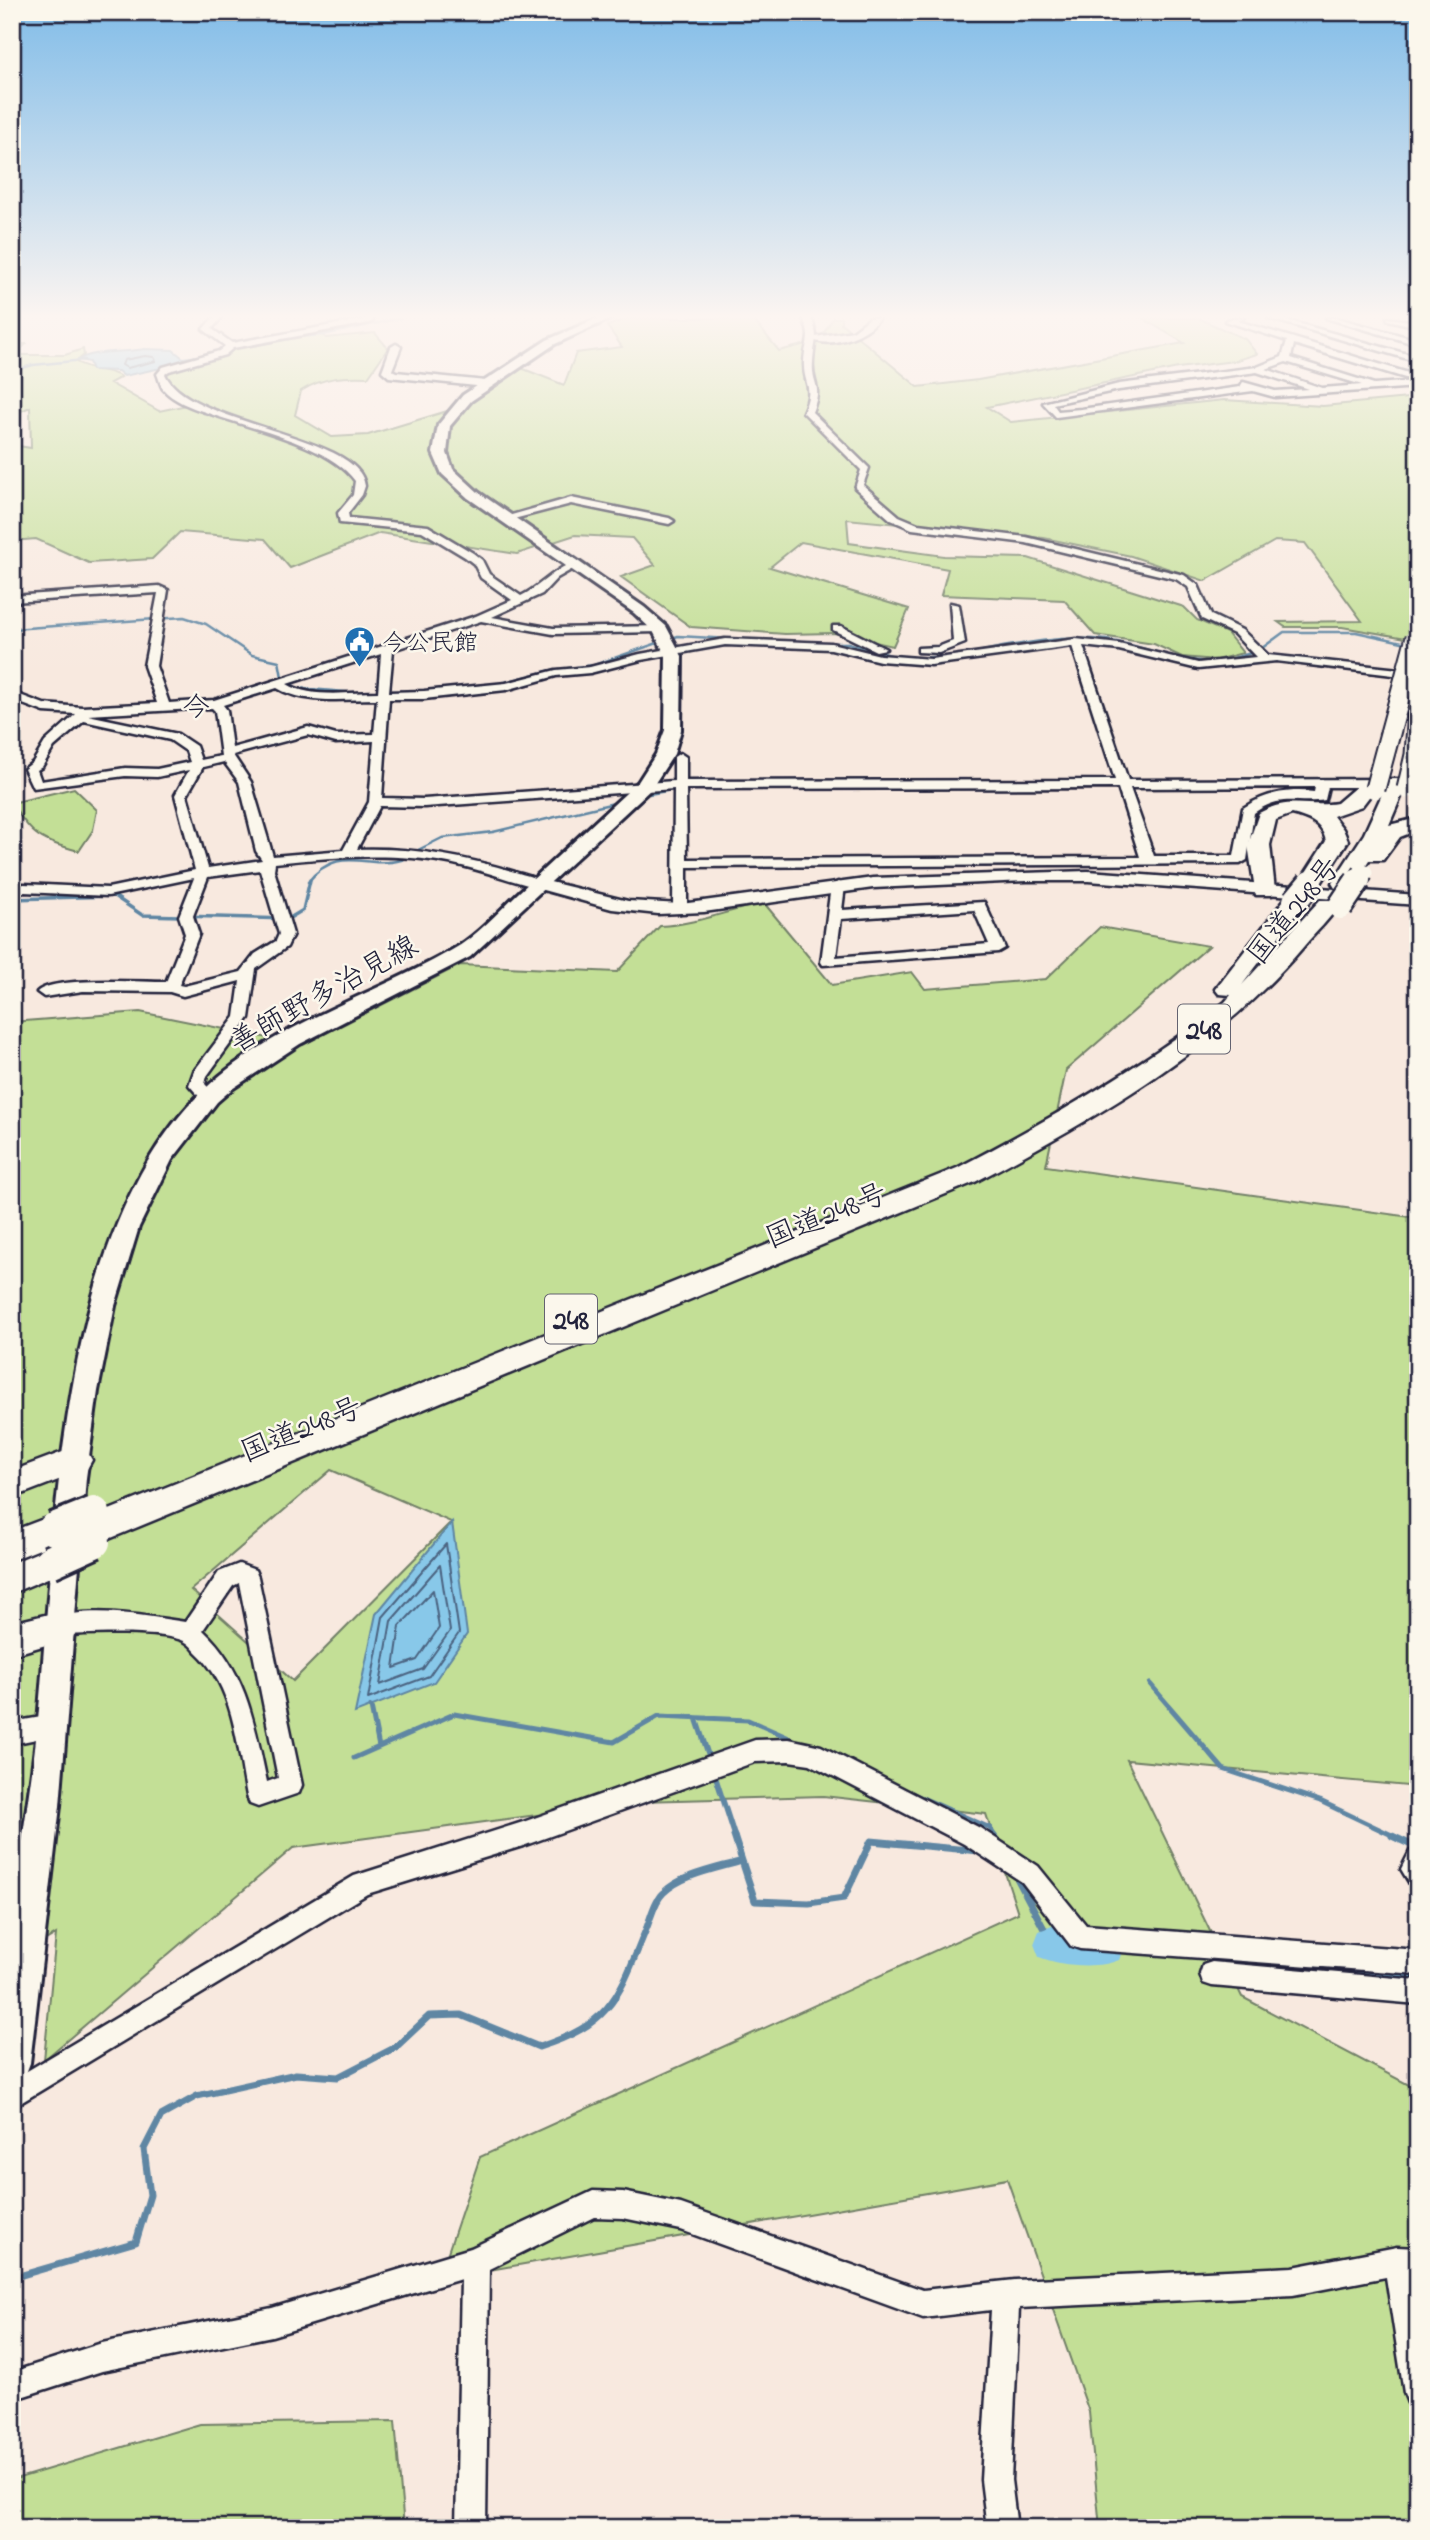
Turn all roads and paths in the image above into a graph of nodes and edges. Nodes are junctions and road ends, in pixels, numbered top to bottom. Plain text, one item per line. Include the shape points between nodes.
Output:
1 (281, 437) edge
2 (440, 437) edge
3 (832, 437) edge
4 (506, 518) junction
5 (669, 521) dead end
6 (573, 566) junction
7 (12, 599) edge
8 (521, 601) junction
9 (954, 605) dead end
10 (480, 618) junction
11 (1417, 634) edge
12 (666, 639) junction
13 (1076, 642) junction
14 (387, 648) junction
15 (879, 653) junction
16 (1260, 653) junction
17 (1418, 675) edge
18 (277, 683) junction
19 (12, 695) edge
20 (383, 695) junction
21 (1418, 697) edge
22 (163, 704) junction
23 (215, 704) junction
24 (1418, 710) edge
25 (82, 714) junction
26 (380, 737) junction
27 (227, 755) junction
28 (680, 757) dead end
29 (197, 766) junction
30 (645, 785) junction
31 (1390, 786) edge
32 (1126, 788) junction
33 (1321, 788) junction
34 (681, 790) junction
35 (375, 802) junction
36 (1289, 807) junction
37 (1418, 816) edge
38 (1418, 824) edge
39 (347, 854) junction
40 (1148, 860) junction
41 (867, 862) junction
42 (268, 863) junction
43 (679, 863) junction
44 (203, 873) junction
45 (538, 884) junction
46 (858, 885) junction
47 (838, 886) junction
48 (1264, 890) junction
49 (12, 891) edge
50 (1317, 899) junction
51 (1418, 900) edge
52 (680, 909) junction
53 (834, 915) junction
54 (247, 975) junction
55 (172, 987) junction
56 (44, 992) dead end
57 (209, 1097) junction
58 (76, 1460) junction
59 (12, 1485) edge
60 (94, 1529) junction
61 (37, 1543) edge
62 (12, 1566) edge
63 (12, 1578) edge
64 (61, 1626) junction
65 (190, 1632) junction
66 (12, 1639) edge
67 (52, 1726) junction
68 (12, 1733) edge
69 (1418, 1860) edge
70 (1418, 1876) edge
71 (1418, 1962) edge
72 (1212, 1974) dead end
73 (1418, 1992) edge
74 (12, 2063) edge
75 (12, 2095) edge
76 (475, 2261) junction
77 (1407, 2262) edge
78 (1006, 2295) junction
79 (12, 2386) edge
80 (1418, 2393) edge
81 (471, 2528) edge
82 (1002, 2528) edge

1 - 8 street via 332,455 354,472 359,493 343,513 344,521 424,528 470,555 485,576
2 - 4 main road via 440,453 454,479
3 - 16 street via 866,470 858,486 862,493 895,518 916,527 1026,540 1180,577 1193,585 1206,617 1238,632
4 - 5 street via 572,501
4 - 6 main road
6 - 8 street
6 - 12 main road via 639,610
7 - 22 street via 164,592 150,666
8 - 10 street
9 - 15 street via 958,643 939,650
10 - 12 street via 553,631
10 - 14 street
11 - 31 highway, 国道248号 / 248, bridge
12 - 15 street via 841,639
12 - 20 street via 506,686
12 - 30 main road, 善師野多治見線 via 673,730 665,754
13 - 15 street via 951,660 905,661
13 - 16 street via 1198,666 1230,665
13 - 32 street
14 - 18 street
14 - 20 street
16 - 17 street
18 - 20 street via 292,692 320,696
18 - 23 street
19 - 25 street via 28,704
20 - 26 street
21 - 31 highway, 国道248号 / 248
22 - 23 street
22 - 25 street
23 - 27 street via 221,710
24 - 31 highway, bridge via 1415,755
25 - 29 street via 174,737 192,749
25 - 29 street via 30,769 37,785
26 - 27 street via 336,739 309,731
26 - 35 street
27 - 29 street
27 - 42 street via 245,782
28 - 34 street
29 - 44 street via 181,795
30 - 34 street
30 - 35 street via 424,803
30 - 45 main road, 善師野多治見線
31 - 33 street
31 - 36 highway via 1343,809
31 - 37 highway
31 - 50 highway, 国道248号 / 248
31 - 50 highway, 国道248号 / 248 via 1375,834 1343,883
32 - 33 street
32 - 34 street
32 - 40 street
33 - 40 street via 1320,797 1274,796 1248,811 1240,860
34 - 43 street
35 - 39 street
36 - 48 highway via 1266,817 1261,831 1259,861
36 - 50 highway via 1317,815 1335,827 1338,841
38 - 50 highway, bridge via 1401,825 1386,837 1363,873
39 - 42 street
39 - 45 street via 450,859
40 - 41 street
41 - 43 street
41 - 46 street
42 - 44 street
42 - 54 street via 286,934 282,944 260,957
43 - 52 street
44 - 49 street via 108,892
44 - 55 street via 186,916 192,934
45 - 52 street via 637,908
45 - 57 main road, 善師野多治見線 via 463,953 290,1040
46 - 47 street
46 - 48 street via 1088,876
47 - 52 street
47 - 53 street
48 - 51 street
50 - 60 highway, 国道248号 / 248 via 1227,989 1163,1040 1097,1085 951,1164
50 - 60 highway, 国道248号 / 248 via 1235,1005 1112,1095 1058,1128 965,1175 261,1465
53 - 53 street via 828,962 998,948 979,905
54 - 55 street via 183,991
54 - 57 street via 242,1018 200,1075 197,1085
55 - 56 street via 111,985
57 - 58 main road, 善師野多治見線 via 160,1160 115,1264 88,1374
58 - 59 highway
58 - 64 main road, 善師野多治見線
60 - 61 highway, bridge
61 - 62 highway
61 - 63 highway
64 - 65 street via 127,1624
64 - 66 highway
64 - 67 main road, 善師野多治見線
65 - 65 street via 226,1579 239,1573 248,1577 290,1785 258,1796 229,1673
67 - 68 street
67 - 74 main road, 善師野多治見線
69 - 70 street via 1413,1869
71 - 75 street via 1080,1937 1030,1874 972,1836 813,1754 755,1751 362,1884
72 - 73 street
76 - 78 street via 593,2204 623,2205 681,2217 923,2304
76 - 79 street via 272,2322 102,2357
76 - 81 street
77 - 78 street via 1293,2281
77 - 80 street
78 - 82 street via 996,2480

